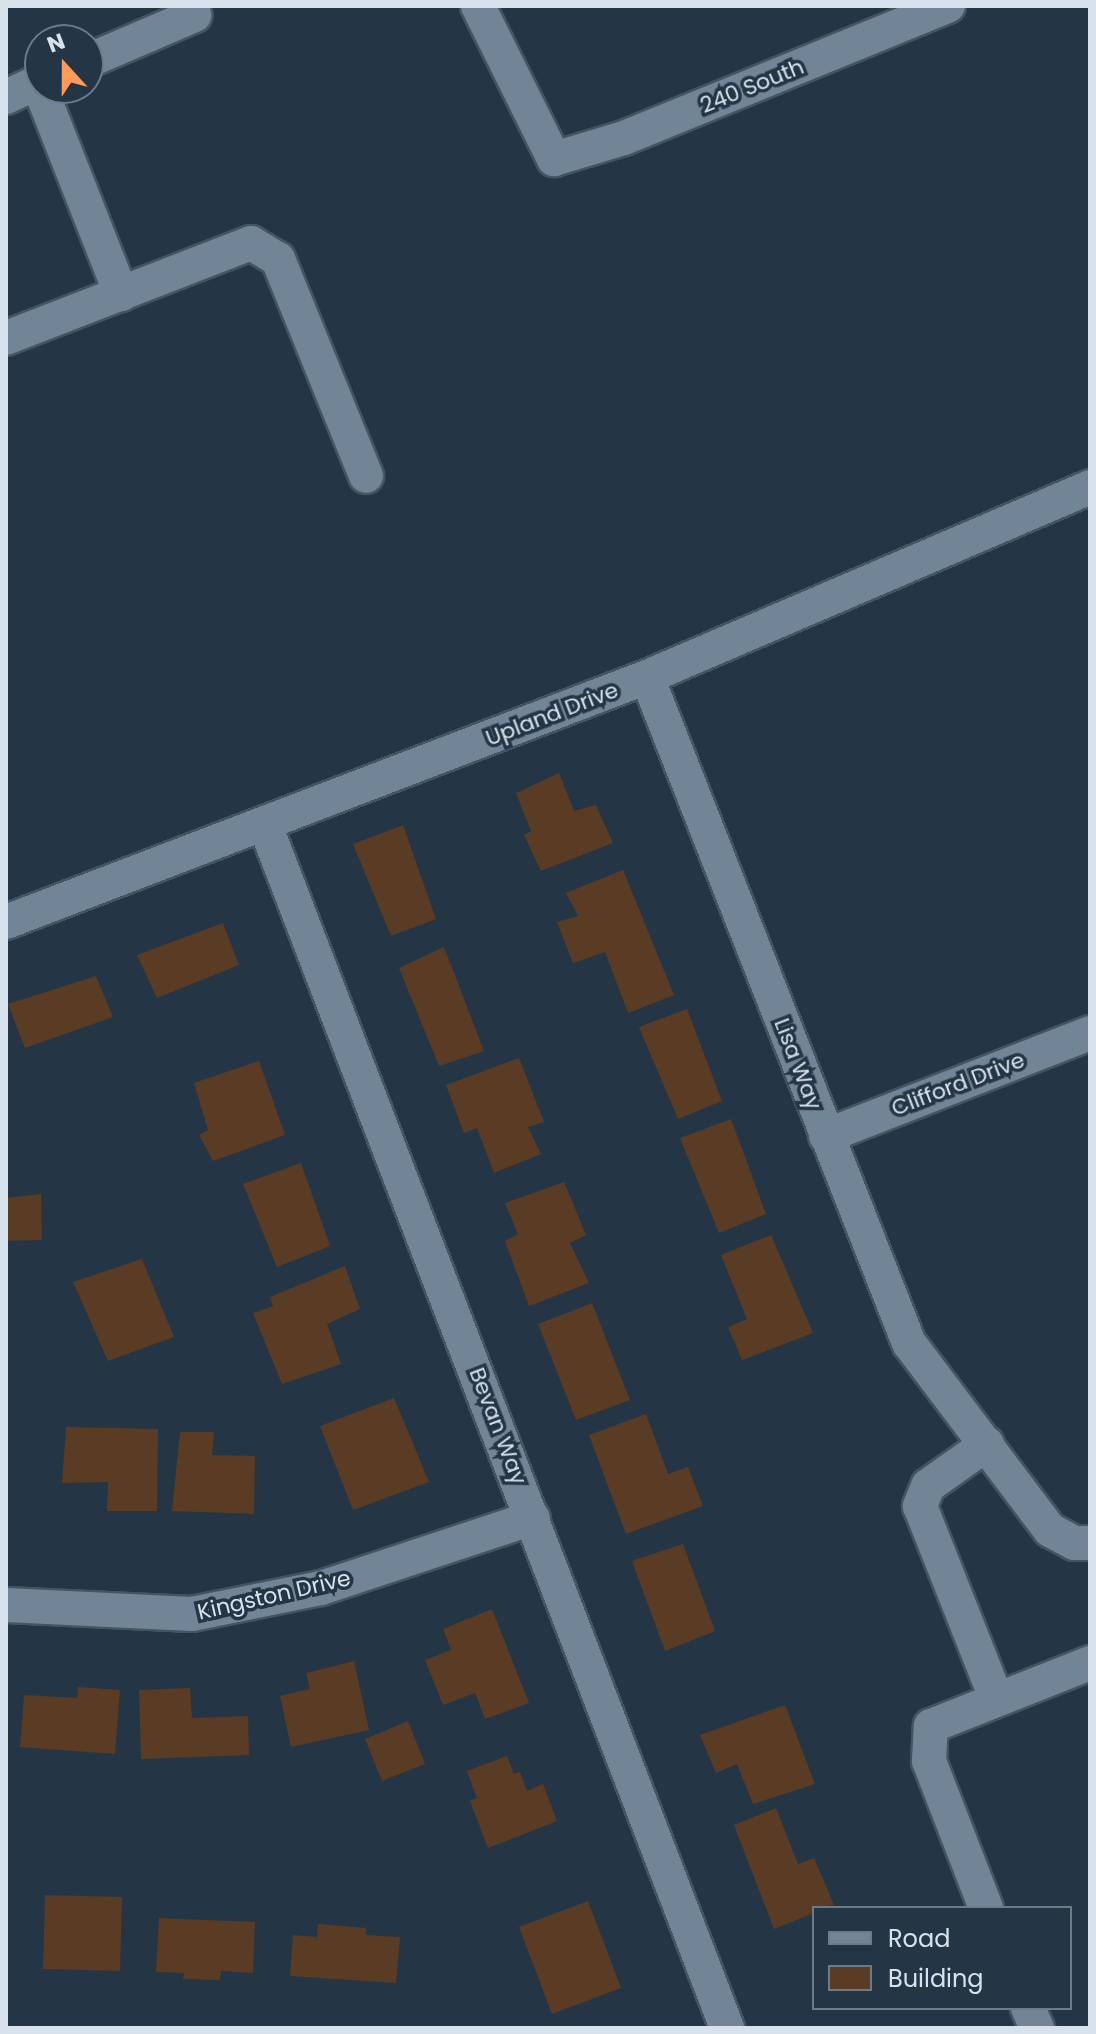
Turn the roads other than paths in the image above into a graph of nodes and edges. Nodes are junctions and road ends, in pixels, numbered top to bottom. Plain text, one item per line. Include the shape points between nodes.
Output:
1 (478, 6) edge
2 (948, 6) edge
3 (195, 15) dead end
4 (104, 54) edge
5 (48, 104) edge
6 (121, 294) junction
7 (6, 338) edge
8 (366, 476) dead end
9 (1090, 487) edge
10 (647, 677) junction
11 (265, 825) junction
12 (6, 922) edge
13 (1090, 1033) edge
14 (826, 1136) junction
15 (982, 1439) junction
16 (533, 1518) junction
17 (1090, 1543) edge
18 (6, 1605) edge
19 (1090, 1663) edge
20 (996, 1698) junction
21 (985, 1906) edge
22 (727, 2028) edge

1 - 2 street, 240 South via 554,159 624,138
3 - 4 street
5 - 6 street
6 - 7 street
6 - 8 street via 251,243 278,259
9 - 10 street, Upland Drive
10 - 11 street, Upland Drive
10 - 14 street, Lisa Way
11 - 12 street, Upland Drive
11 - 16 street, Bevan Way
13 - 14 street, Clifford Drive
14 - 15 street, Lisa Way via 909,1343
15 - 17 street, Lisa Way via 1050,1530 1074,1543
15 - 20 street via 928,1486 920,1506
16 - 18 street, Kingston Drive via 321,1588 192,1614
16 - 22 street, Bevan Way
19 - 20 street
20 - 21 street via 931,1726 929,1761

